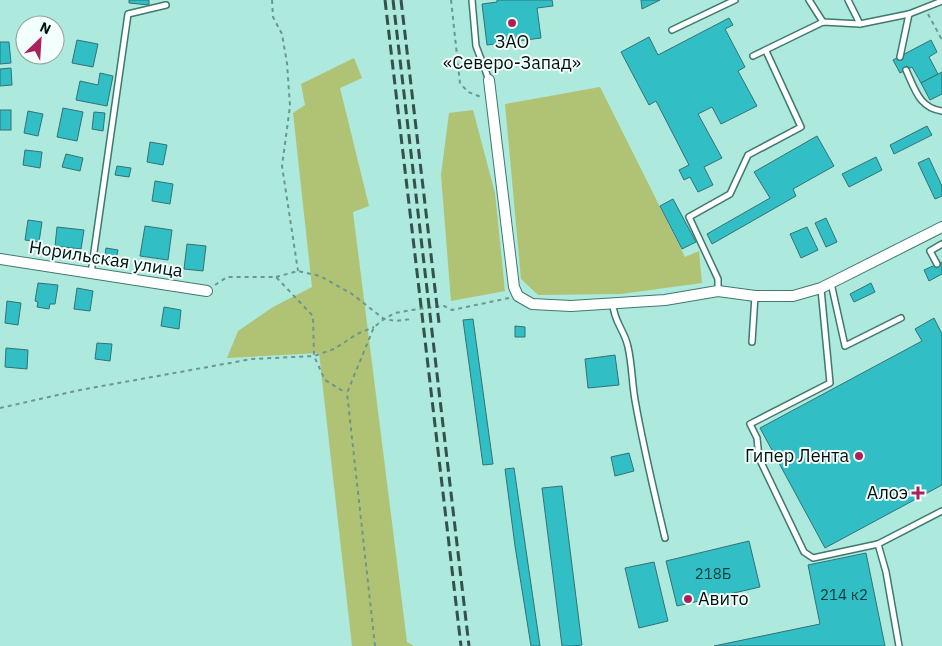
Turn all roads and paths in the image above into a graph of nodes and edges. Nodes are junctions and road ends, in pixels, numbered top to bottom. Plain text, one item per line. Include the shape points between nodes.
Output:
1 (272, 0) edge
2 (451, 0) edge
3 (472, 0) edge
4 (719, 0) edge
5 (735, 0) edge
6 (809, 0) edge
7 (848, 0) edge
8 (942, 1) edge
9 (166, 5) dead end
10 (723, 7) junction
11 (925, 9) junction
12 (909, 14) junction
13 (823, 22) junction
14 (860, 24) junction
15 (672, 30) dead end
16 (942, 40) edge
17 (766, 51) junction
18 (753, 56) dead end
19 (900, 57) dead end
20 (906, 70) dead end
21 (489, 80) joint
22 (491, 102) junction
23 (942, 111) edge
24 (942, 227) edge
25 (942, 244) edge
26 (0, 258) edge
27 (937, 264) dead end
28 (298, 271) junction
29 (91, 274) junction
30 (276, 277) junction
31 (831, 283) junction
32 (820, 288) junction
33 (207, 291) joint
34 (718, 291) junction
35 (518, 296) junction
36 (755, 296) junction
37 (613, 305) junction
38 (446, 310) dead end
39 (452, 310) junction
40 (901, 318) dead end
41 (384, 319) junction
42 (412, 319) dead end
43 (374, 327) junction
44 (752, 342) dead end
45 (314, 356) junction
46 (347, 393) junction
47 (0, 408) edge
48 (942, 511) edge
49 (665, 538) dead end
50 (878, 544) junction
51 (375, 646) edge
52 (899, 646) edge

1 - 28 path via 273,17 282,34 287,63 290,106 282,166
2 - 22 path via 460,84 468,92
3 - 21 lane via 476,46
4 - 10 lane
5 - 10 lane
6 - 13 lane
7 - 14 lane
8 - 11 lane
9 - 29 lane via 128,14
10 - 15 lane
11 - 12 lane
11 - 16 path
12 - 14 lane
12 - 19 lane
13 - 14 lane
13 - 17 lane
17 - 18 lane
17 - 34 lane via 802,127 748,155 730,194 689,217 718,279
20 - 23 lane via 920,102
21 - 22 street
22 - 35 street via 514,287
24 - 31 street
25 - 27 lane via 930,251
26 - 29 street, Норильская улица
28 - 30 path
28 - 41 path via 320,276 352,294
29 - 33 street, Норильская улица
30 - 33 path via 227,277
30 - 45 path via 313,316
31 - 32 street
31 - 40 lane via 845,346
32 - 36 street via 793,296
32 - 50 lane via 830,383 750,424 757,438 759,458 804,552 813,558
34 - 36 street
34 - 37 street
35 - 37 street via 532,304
35 - 39 path
36 - 44 lane
37 - 49 lane via 615,321 629,348 633,390
38 - 39 path
39 - 41 path via 444,306 412,310
41 - 42 path
41 - 43 path
43 - 45 path
43 - 46 path
45 - 46 path via 325,380
45 - 47 path via 252,359
46 - 51 path
48 - 50 lane
50 - 52 lane

